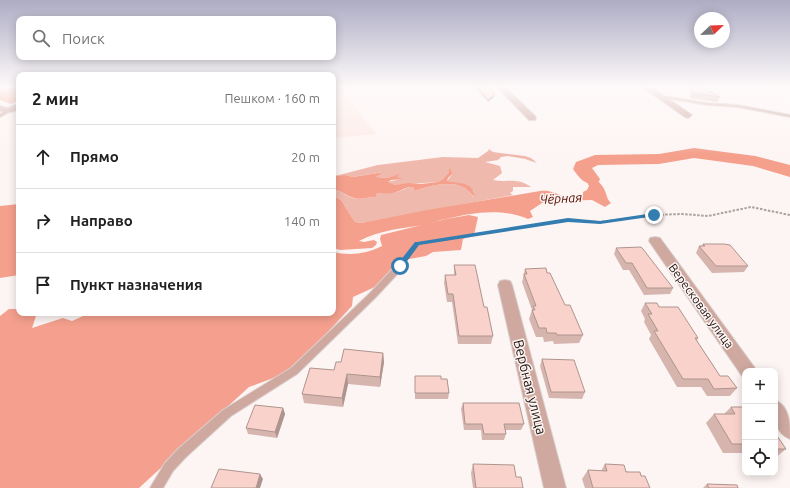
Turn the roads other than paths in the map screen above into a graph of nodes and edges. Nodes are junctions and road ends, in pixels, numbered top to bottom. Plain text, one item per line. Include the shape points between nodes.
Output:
1 (5, 110) edge
2 (524, 110) edge
3 (680, 110) edge
4 (758, 110) edge
5 (9, 111) joint
6 (688, 115) dead end
7 (0, 116) edge
8 (790, 116) edge
9 (532, 118) dead end
10 (655, 241) dead end
11 (400, 266) road end
12 (505, 285) dead end
13 (746, 368) edge
14 (778, 413) edge
15 (790, 430) edge
16 (156, 488) edge
17 (555, 488) edge

1 - 5 street
2 - 9 street
3 - 6 street
4 - 8 lane
5 - 7 lane
10 - 13 street, Вересковая улица
11 - 16 lane via 294,371 227,413 201,436 169,468
12 - 17 street, Вербная улица
14 - 15 street

